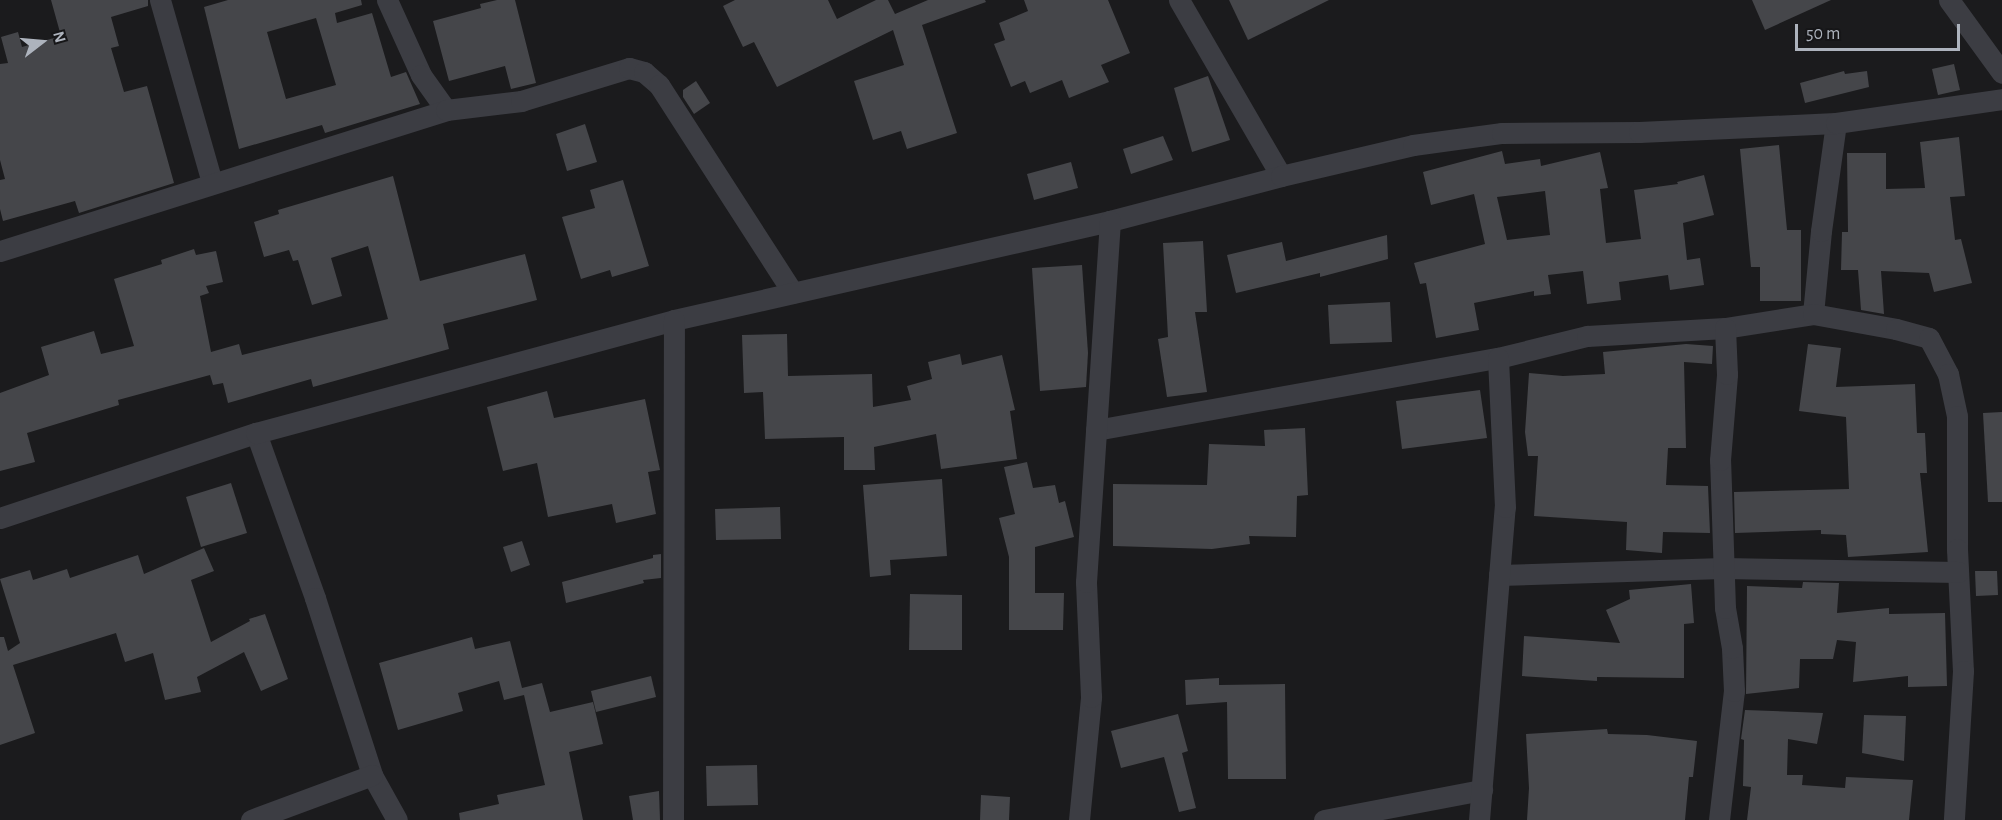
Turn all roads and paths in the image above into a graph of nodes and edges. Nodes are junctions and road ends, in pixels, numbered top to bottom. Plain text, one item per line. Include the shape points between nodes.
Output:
1 (160, 0) edge
2 (387, 0) edge
3 (1179, 0) edge
4 (1949, 0) edge
5 (2002, 73) edge
6 (2002, 99) edge
7 (446, 110) junction
8 (1836, 123) junction
9 (1281, 176) junction
10 (212, 183) junction
11 (1110, 221) junction
12 (0, 251) edge
13 (793, 293) junction
14 (1813, 314) junction
15 (674, 320) junction
16 (1725, 328) junction
17 (1498, 358) junction
18 (1096, 430) junction
19 (256, 432) junction
20 (0, 518) edge
21 (1723, 568) junction
22 (1958, 572) junction
23 (1499, 575) junction
24 (372, 775) junction
25 (1482, 790) junction
26 (1081, 798) junction
27 (251, 820) edge
28 (397, 820) edge
29 (673, 820) edge
30 (1079, 820) edge
31 (1092, 820) edge
32 (1324, 820) edge
33 (1479, 820) edge
34 (1719, 820) edge
35 (1954, 820) edge

1 - 10 street
2 - 7 street via 421,75
3 - 9 street
4 - 5 street
6 - 8 street
7 - 10 street
7 - 13 street via 521,101 629,68 644,72 659,85
8 - 9 street via 1639,132 1502,133 1413,145
8 - 14 street
9 - 11 street
10 - 12 street
11 - 13 street
11 - 18 street
13 - 15 street
14 - 16 street
14 - 22 street via 1929,338 1948,374 1957,416
15 - 19 street
15 - 29 street
16 - 17 street via 1587,336
16 - 21 street via 1727,374 1720,460
17 - 18 street
17 - 23 street via 1505,507
18 - 26 street via 1086,582 1090,697
19 - 20 street
19 - 24 street
21 - 22 street
21 - 23 street
21 - 34 street via 1734,691
22 - 35 street via 1963,671
23 - 25 street
24 - 27 street
24 - 28 street
25 - 32 street
25 - 33 street
26 - 30 street
26 - 31 street

